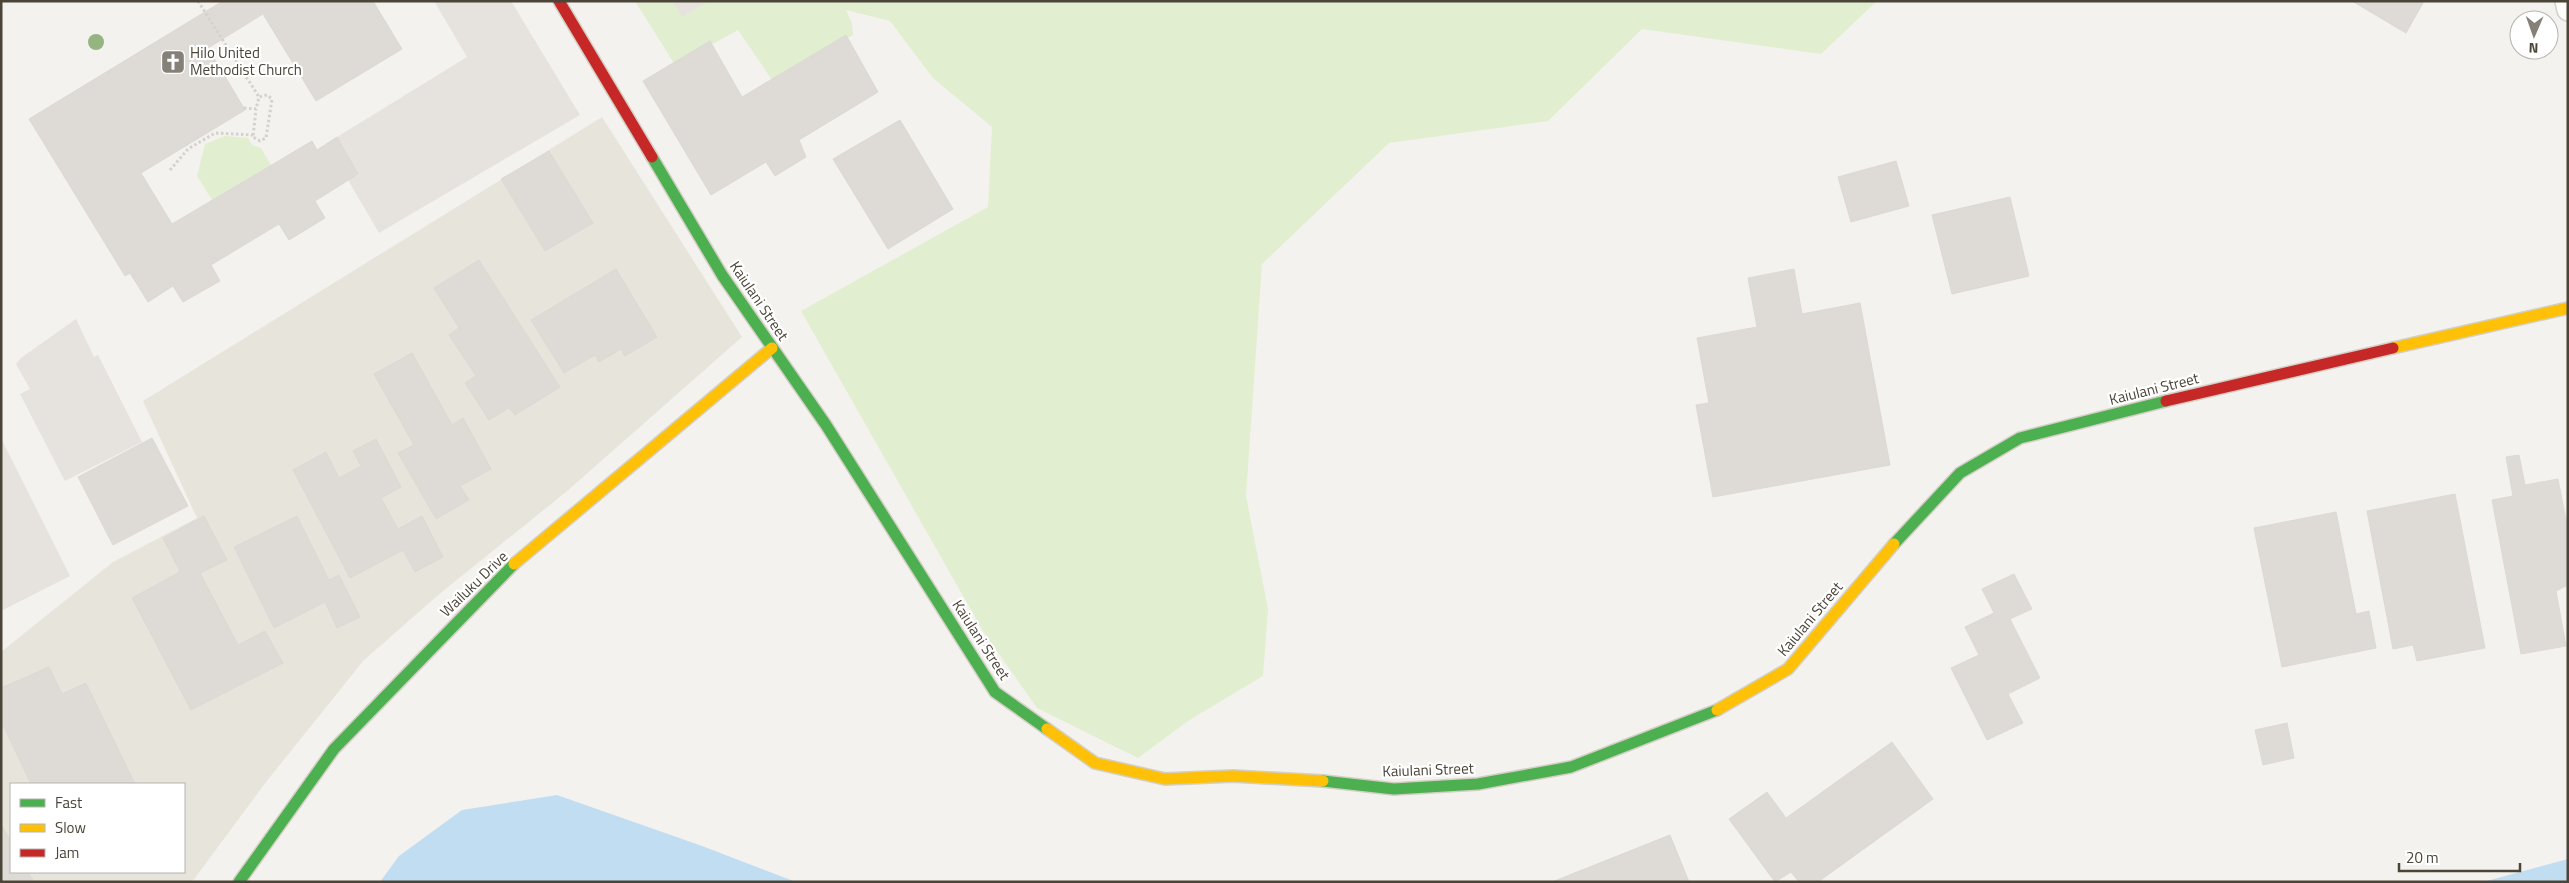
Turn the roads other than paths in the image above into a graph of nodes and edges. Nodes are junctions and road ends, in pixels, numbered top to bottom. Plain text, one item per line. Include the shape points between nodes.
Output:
1 (559, 1) edge
2 (2566, 1) edge
3 (2568, 10) edge
4 (2568, 308) edge
5 (772, 348) junction
6 (239, 882) edge

1 - 5 street, Kaiulani Street via 722,275
2 - 3 lane
4 - 5 street, Kaiulani Street via 2134,408 2020,438 1960,473 1870,570 1788,669 1720,709 1571,767 1478,784 1394,789 1242,776 1164,779 1095,763 995,692 826,425
5 - 6 street, Wailuku Drive via 500,578 334,749

